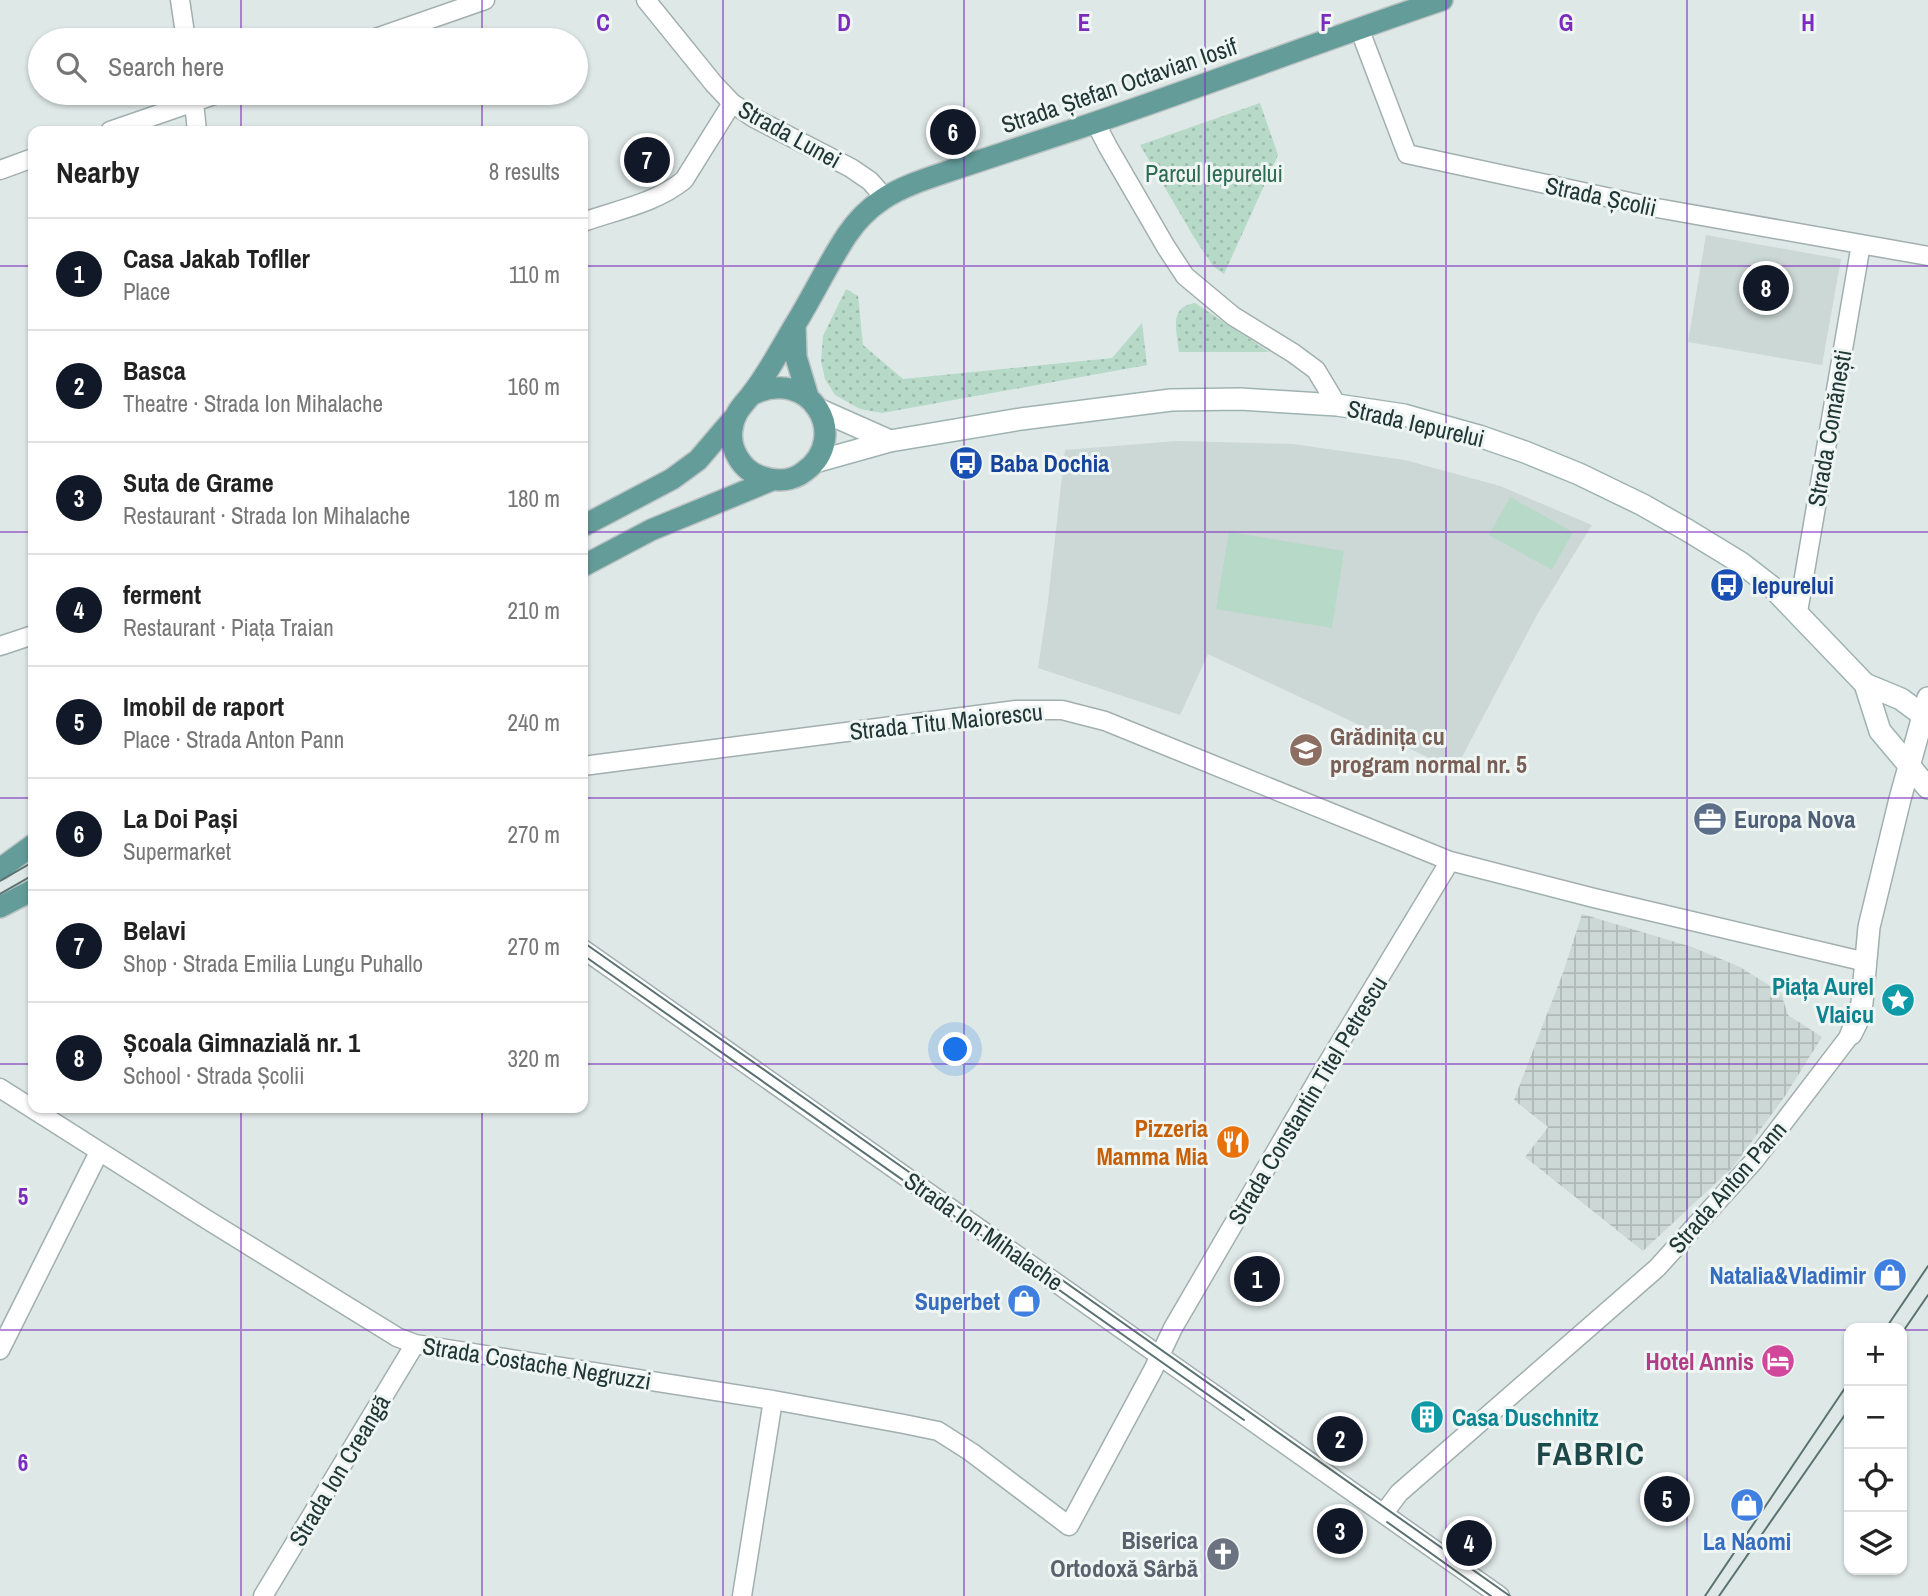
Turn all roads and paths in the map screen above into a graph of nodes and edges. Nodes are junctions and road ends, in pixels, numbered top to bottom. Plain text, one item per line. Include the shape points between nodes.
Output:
1 (180, 0) edge
2 (485, 0) edge
3 (646, 0) edge
4 (1442, 0) edge
5 (184, 28) edge
6 (404, 28) edge
7 (1359, 28) junction
8 (732, 103) junction
9 (173, 105) edge
10 (194, 105) edge
11 (1096, 122) junction
12 (122, 126) edge
13 (196, 126) edge
14 (28, 160) edge
15 (0, 170) edge
16 (885, 198) junction
17 (588, 220) edge
18 (1861, 244) junction
19 (1928, 256) edge
20 (795, 326) junction
21 (751, 396) junction
22 (813, 403) junction
23 (1338, 405) junction
24 (733, 419) junction
25 (890, 441) junction
26 (815, 462) junction
27 (772, 480) junction
28 (588, 523) edge
29 (588, 563) edge
30 (1798, 612) junction
31 (28, 637) edge
32 (0, 646) edge
33 (1865, 684) junction
34 (1926, 711) edge
35 (1919, 762) edge
36 (588, 765) edge
37 (1928, 788) edge
38 (28, 849) edge
39 (1450, 861) junction
40 (0, 869) edge
41 (28, 892) edge
42 (0, 906) edge
43 (588, 953) edge
44 (1866, 962) junction
45 (1851, 1034) joint
46 (0, 1087) edge
47 (28, 1105) edge
48 (40, 1113) edge
49 (99, 1152) junction
50 (415, 1344) junction
51 (0, 1350) edge
52 (1160, 1355) junction
53 (773, 1400) junction
54 (1384, 1513) junction
55 (1069, 1526) joint
56 (263, 1596) edge
57 (742, 1596) edge
58 (1500, 1596) edge

1 - 5 street
2 - 6 street
3 - 8 street, Strada Lunei
4 - 7 main road, Strada Ștefan Octavian Iosif
7 - 11 main road, Strada Ștefan Octavian Iosif
7 - 18 street, Strada Școlii via 1407,154 1657,208
8 - 16 street, Strada Lunei via 851,169
8 - 17 street via 684,180 673,189
9 - 12 street
10 - 13 street
11 - 16 main road, Strada Ștefan Octavian Iosif via 916,183
11 - 23 street via 1185,276 1233,316 1316,370
14 - 15 street
16 - 20 main road, Strada Ștefan Octavian Iosif via 863,214 847,235
18 - 19 street, Strada Școlii
18 - 30 street, Strada Comănești
20 - 21 main road, Strada Ștefan Octavian Iosif
20 - 22 main road via 796,357
21 - 22 main road via 779,387 794,390
21 - 24 main road
22 - 25 main road
22 - 26 main road via 825,435
23 - 25 main road, Strada Iepurelui via 1171,400
23 - 30 main road, Strada Iepurelui via 1404,415 1479,436 1579,474 1654,511 1741,563
24 - 27 main road via 732,445 737,457 756,475
24 - 28 main road via 698,460 672,480
25 - 26 main road, Strada Iepurelui
26 - 27 main road via 796,476
27 - 29 main road via 651,530
30 - 33 main road, Strada Iepurelui
31 - 32 street
33 - 34 main road, Strada Iepurelui
33 - 35 main road, Strada Iepurelui via 1880,731
34 - 35 main road, Strada Anton Pann
35 - 37 main road, Strada Iepurelui
35 - 44 main road, Strada Anton Pann via 1869,927
36 - 39 street, Strada Titu Maiorescu via 1016,710 1062,710 1105,721
38 - 40 main road
39 - 44 street
39 - 52 street, Strada Constantin Titel Petrescu
41 - 42 main road
43 - 52 street, Strada Ion Mihalache
44 - 45 main road, Strada Anton Pann via 1862,1003
45 - 54 street, Strada Anton Pann via 1754,1161 1657,1268 1399,1493
46 - 47 street, Strada Costache Negruzzi
48 - 49 street, Strada Costache Negruzzi
49 - 50 street, Strada Costache Negruzzi
49 - 51 street
50 - 53 street, Strada Costache Negruzzi
50 - 56 street, Strada Ion Creangă
52 - 54 street, Strada Ion Mihalache
52 - 55 street, Strada Constantin Titel Petrescu
53 - 55 street, Strada Costache Negruzzi via 938,1432
53 - 57 street
54 - 58 street, Strada Ion Mihalache

